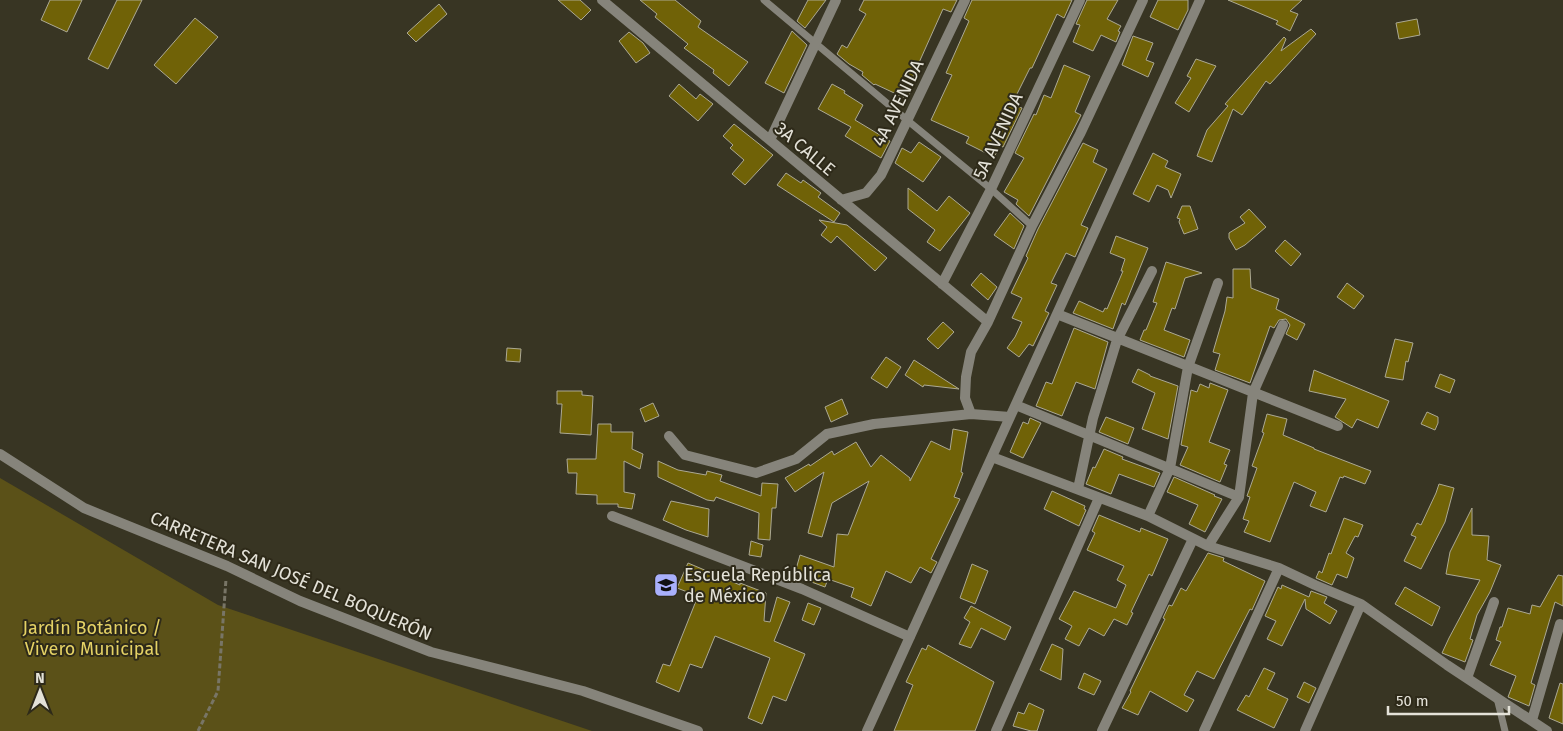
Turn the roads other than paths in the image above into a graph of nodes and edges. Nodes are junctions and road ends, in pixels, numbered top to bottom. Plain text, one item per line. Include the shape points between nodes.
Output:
1 (602, 0) edge
2 (764, 0) edge
3 (836, 0) edge
4 (966, 0) edge
5 (1080, 0) edge
6 (1143, 0) edge
7 (1200, 0) edge
8 (815, 44) junction
9 (907, 120) junction
10 (770, 140) junction
11 (991, 189) junction
12 (842, 200) junction
13 (1032, 226) junction
14 (1152, 271) dead end
15 (1218, 283) dead end
16 (942, 284) junction
17 (1057, 314) junction
18 (988, 322) junction
19 (1283, 325) dead end
20 (1117, 340) junction
21 (1188, 367) junction
22 (1253, 393) junction
23 (1016, 405) junction
24 (970, 414) junction
25 (1010, 417) junction
26 (1338, 426) dead end
27 (1090, 435) junction
28 (668, 436) dead end
29 (0, 454) edge
30 (992, 457) junction
31 (1170, 468) junction
32 (1078, 489) junction
33 (1239, 496) junction
34 (1099, 498) junction
35 (612, 516) dead end
36 (1148, 516) junction
37 (1193, 539) junction
38 (1208, 546) junction
39 (1279, 568) junction
40 (1494, 602) dead end
41 (1362, 604) junction
42 (1560, 624) dead end
43 (910, 637) junction
44 (1467, 678) junction
45 (1497, 698) junction
46 (1532, 720) junction
47 (698, 731) edge
48 (867, 731) edge
49 (996, 731) edge
50 (1102, 731) edge
51 (1204, 731) edge
52 (1305, 731) edge
53 (1504, 731) edge
54 (1547, 731) edge

1 - 10 street, 3A CALLE
2 - 8 lane
3 - 8 street
4 - 9 street, 4A AVENIDA
5 - 11 street, 5A AVENIDA
6 - 13 street via 1080,134
7 - 17 street
8 - 9 lane
8 - 10 street
9 - 11 lane
9 - 12 street, 4A AVENIDA via 881,175 866,193
10 - 12 street, 3A CALLE
11 - 13 lane
11 - 16 street, 5A AVENIDA
12 - 16 street, 3A CALLE
13 - 18 street
14 - 20 street
15 - 21 street
16 - 18 street, 3A CALLE
17 - 20 street
17 - 23 street
18 - 24 street via 970,352 965,398
19 - 22 street
20 - 21 street
20 - 27 street
21 - 22 street
21 - 31 street
22 - 26 street
22 - 33 street
23 - 25 street
23 - 27 street
24 - 25 street
24 - 28 street via 874,424 827,434 796,459 756,473 685,455
25 - 30 street
27 - 31 street
27 - 32 street
29 - 47 street, CARRETERA SAN JOSÉ DEL BOQUERÓN via 84,508 227,566 300,601 431,652 583,691
30 - 32 street
30 - 43 street
31 - 33 street
31 - 36 street
32 - 34 street
33 - 38 street
34 - 36 street
34 - 49 street
35 - 43 street via 802,589
36 - 37 street
37 - 38 street
37 - 50 street
38 - 39 street
39 - 41 street
39 - 51 street
40 - 44 street
41 - 44 street
41 - 52 street
42 - 46 street
43 - 48 street
44 - 45 street
45 - 46 street
45 - 53 lane
46 - 54 street

